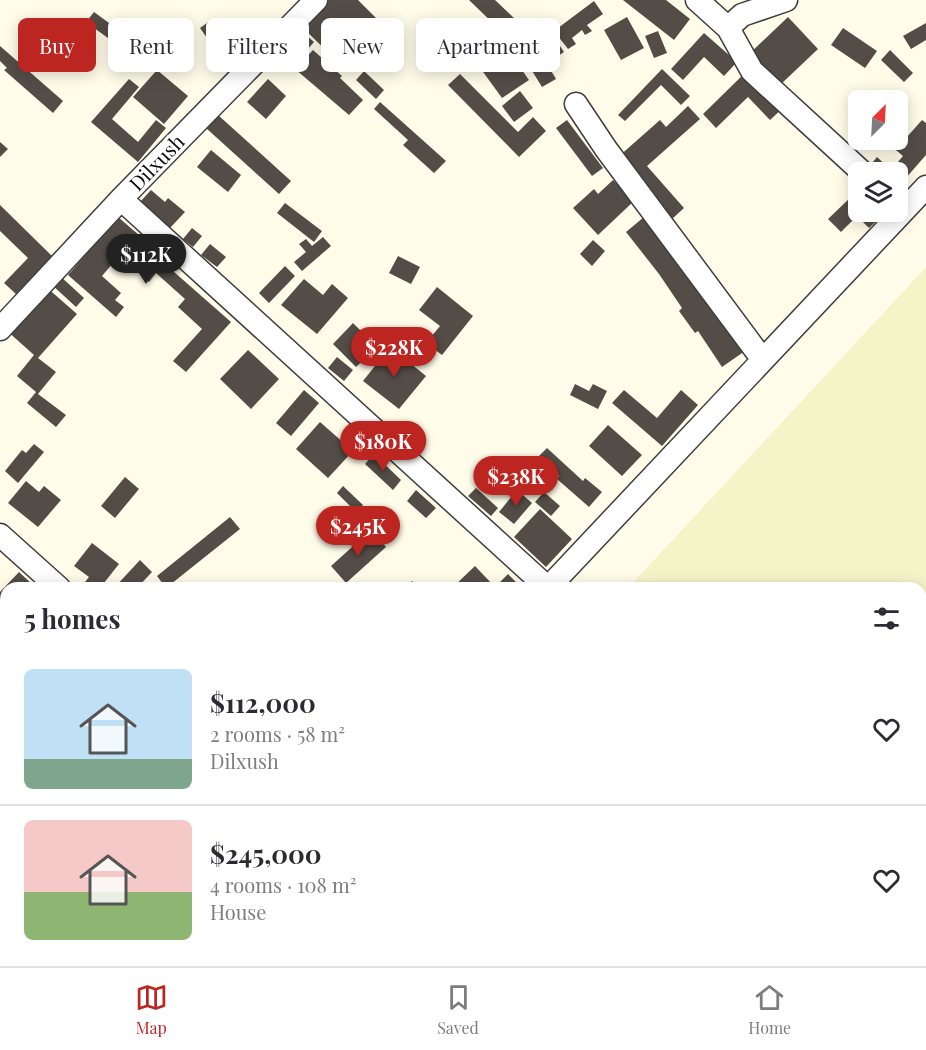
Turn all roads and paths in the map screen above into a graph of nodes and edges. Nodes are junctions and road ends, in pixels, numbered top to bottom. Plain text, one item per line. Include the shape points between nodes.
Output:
1 (316, 0) edge
2 (697, 0) edge
3 (786, 0) edge
4 (728, 28) junction
5 (576, 104) dead end
6 (851, 162) edge
7 (926, 187) edge
8 (121, 199) junction
9 (908, 202) edge
10 (887, 222) edge
11 (0, 329) edge
12 (763, 360) junction
13 (0, 535) edge
14 (52, 582) edge
15 (541, 582) edge
16 (554, 582) edge

1 - 8 street, Dilxush
2 - 4 street
3 - 4 street via 742,15
4 - 6 street via 752,71
5 - 12 street
7 - 9 street
8 - 11 street, Dilxush
8 - 15 street
10 - 12 street
12 - 16 street
13 - 14 street

